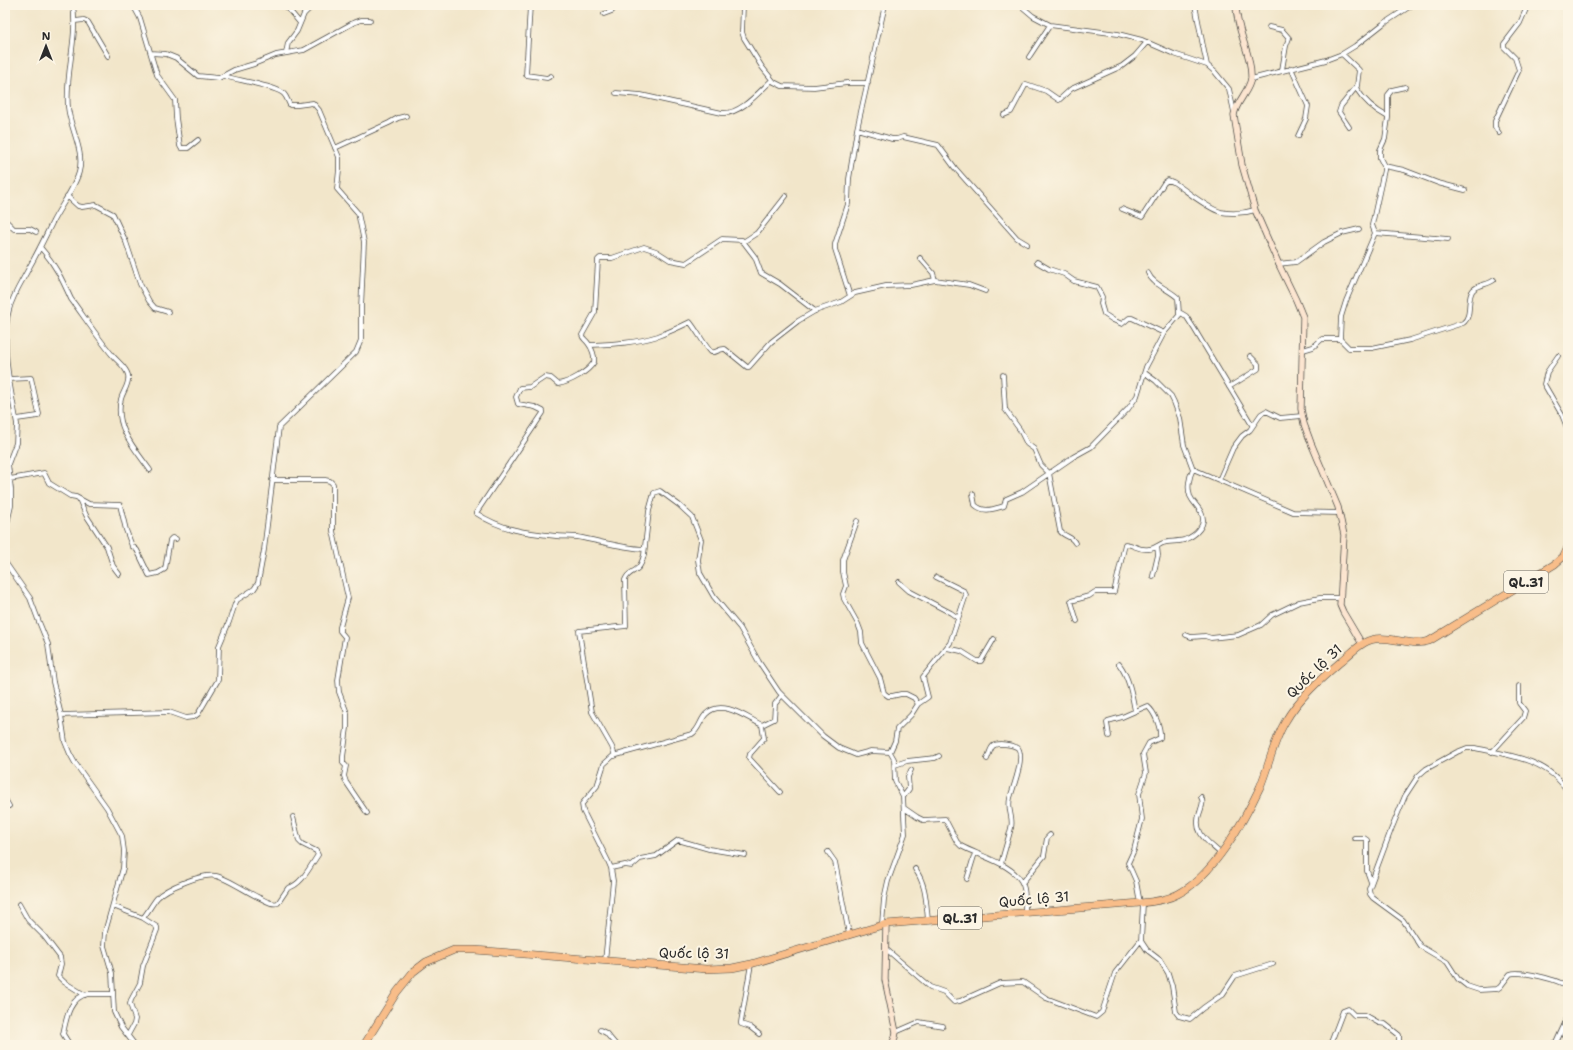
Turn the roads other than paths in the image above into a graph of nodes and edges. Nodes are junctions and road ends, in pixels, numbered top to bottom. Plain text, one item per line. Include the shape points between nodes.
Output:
1 (73, 5) edge
2 (133, 5) edge
3 (285, 5) edge
4 (313, 5) edge
5 (530, 5) edge
6 (616, 5) edge
7 (743, 5) edge
8 (885, 5) edge
9 (1020, 5) edge
10 (1195, 5) edge
11 (1236, 5) edge
12 (1412, 5) edge
13 (1531, 5) edge
14 (604, 14) dead end
15 (370, 20) dead end
16 (75, 21) junction
17 (300, 23) junction
18 (1050, 25) junction
19 (1269, 27) dead end
20 (1148, 42) junction
21 (151, 53) junction
22 (286, 53) junction
23 (1342, 54) junction
24 (108, 56) dead end
25 (1029, 57) dead end
26 (1207, 64) junction
27 (1291, 68) junction
28 (1282, 70) junction
29 (224, 76) junction
30 (552, 76) dead end
31 (1251, 79) junction
32 (772, 80) junction
33 (868, 83) junction
34 (1356, 88) junction
35 (1405, 88) dead end
36 (616, 93) dead end
37 (1234, 112) junction
38 (1004, 115) dead end
39 (406, 116) dead end
40 (1388, 116) junction
41 (1349, 127) dead end
42 (858, 129) junction
43 (1499, 133) dead end
44 (1298, 136) dead end
45 (198, 140) dead end
46 (335, 148) junction
47 (1384, 166) junction
48 (1465, 190) dead end
49 (67, 196) junction
50 (786, 196) dead end
51 (1122, 209) dead end
52 (1255, 210) junction
53 (5, 220) edge
54 (1359, 229) dead end
55 (36, 232) dead end
56 (1375, 233) junction
57 (1448, 239) dead end
58 (743, 242) junction
59 (1027, 244) dead end
60 (40, 248) junction
61 (920, 258) dead end
62 (1037, 262) dead end
63 (1278, 264) junction
64 (1148, 273) dead end
65 (935, 280) junction
66 (1494, 280) dead end
67 (985, 291) dead end
68 (850, 296) junction
69 (815, 311) junction
70 (168, 312) dead end
71 (1180, 314) junction
72 (6, 316) edge
73 (1164, 333) junction
74 (1340, 339) junction
75 (590, 345) junction
76 (1303, 350) junction
77 (1250, 356) dead end
78 (1558, 356) dead end
79 (1145, 373) junction
80 (1003, 375) dead end
81 (9, 379) junction
82 (1229, 386) junction
83 (1302, 416) junction
84 (16, 419) junction
85 (1252, 425) junction
86 (1568, 430) edge
87 (1193, 469) junction
88 (150, 470) dead end
89 (1049, 473) junction
90 (10, 479) junction
91 (272, 480) junction
92 (1220, 480) junction
93 (973, 494) dead end
94 (79, 498) junction
95 (1340, 513) junction
96 (857, 521) dead end
97 (5, 532) edge
98 (176, 539) dead end
99 (1075, 543) dead end
100 (1157, 546) junction
101 (1568, 547) edge
102 (644, 548) junction
103 (5, 562) edge
104 (118, 574) dead end
105 (1153, 576) dead end
106 (936, 577) dead end
107 (899, 582) dead end
108 (1340, 598) junction
109 (958, 618) junction
110 (1078, 621) dead end
111 (1186, 635) dead end
112 (994, 640) dead end
113 (1362, 644) junction
114 (946, 648) junction
115 (1119, 664) dead end
116 (1519, 686) dead end
117 (782, 695) junction
118 (918, 704) junction
119 (1135, 711) junction
120 (61, 715) junction
121 (762, 725) junction
122 (1109, 736) dead end
123 (890, 752) junction
124 (1492, 752) junction
125 (615, 756) junction
126 (939, 756) dead end
127 (987, 759) dead end
128 (895, 765) junction
129 (911, 770) dead end
130 (780, 792) dead end
131 (1568, 792) edge
132 (1201, 796) dead end
133 (903, 797) junction
134 (5, 800) edge
135 (9, 806) dead end
136 (904, 808) junction
137 (367, 813) dead end
138 (293, 817) dead end
139 (1050, 835) dead end
140 (1354, 838) dead end
141 (828, 852) dead end
142 (975, 853) junction
143 (1220, 853) junction
144 (745, 855) dead end
145 (1001, 864) junction
146 (611, 868) junction
147 (915, 869) dead end
148 (967, 879) dead end
149 (1371, 882) junction
150 (1022, 883) junction
151 (1142, 903) junction
152 (19, 904) dead end
153 (113, 906) junction
154 (1025, 912) junction
155 (143, 918) junction
156 (928, 920) junction
157 (884, 924) junction
158 (848, 934) junction
159 (1141, 940) junction
160 (885, 948) junction
161 (604, 962) junction
162 (751, 964) junction
163 (1273, 964) dead end
164 (1568, 988) edge
165 (113, 994) junction
166 (85, 995) junction
167 (1568, 1014) edge
168 (943, 1026) dead end
169 (600, 1030) dead end
170 (896, 1032) junction
171 (759, 1034) dead end
172 (128, 1036) junction
173 (69, 1045) edge
174 (135, 1045) edge
175 (364, 1045) edge
176 (616, 1045) edge
177 (892, 1045) edge
178 (1330, 1045) edge
179 (1399, 1045) edge
180 (1555, 1045) edge

1 - 16 street
2 - 21 street
3 - 17 street
4 - 17 street via 304,14
5 - 30 street via 526,75 547,78
6 - 14 street via 612,11
7 - 32 street via 744,38
8 - 33 street
9 - 18 street
10 - 26 street
11 - 31 street via 1237,22
12 - 23 street
13 - 43 street via 1527,7 1520,23 1504,44 1515,58 1519,70 1495,121
15 - 22 street via 353,23 304,50
16 - 24 street via 88,22
16 - 49 street via 68,105 80,168
17 - 22 street via 288,43
18 - 20 street via 1114,33
18 - 25 street
19 - 28 street via 1282,30 1289,38
20 - 26 street via 1174,54
20 - 38 street via 1125,64 1071,89 1059,100 1046,90 1026,84 1011,112
21 - 29 street via 176,58 200,77
21 - 45 street via 155,70 175,100 181,148 188,148
22 - 29 street via 237,69
23 - 27 street
23 - 34 street via 1359,70
26 - 37 street via 1229,89
27 - 28 street
27 - 44 street via 1308,106 1306,119
28 - 31 street
29 - 46 street via 281,92 292,105 308,102 314,104 320,110
31 - 37 street
32 - 33 street via 782,86 792,87
32 - 36 street via 739,108 729,113 641,95
33 - 42 street
34 - 40 street via 1376,111
34 - 41 street via 1344,101 1339,112
35 - 40 street via 1390,91
37 - 52 street via 1242,165
39 - 46 street
40 - 47 street via 1385,139 1380,150
42 - 59 street via 892,139 904,137 940,146 1013,233
42 - 68 street via 849,179 848,204 835,246
46 - 91 street via 340,164 337,188 358,213 364,242 361,344 356,352 279,427
47 - 48 street
47 - 56 street via 1373,222
49 - 60 street
49 - 70 street via 78,206 96,205 113,214 149,301 155,308
50 - 58 street via 758,233
51 - 52 street via 1142,217 1168,180 1221,212
52 - 63 street
53 - 55 street via 14,229 30,229
54 - 63 street via 1342,233 1324,242 1296,262
56 - 57 street
56 - 74 street via 1346,301 1341,317
58 - 69 street via 755,257 761,273
58 - 75 street via 722,239 686,263 670,260 656,251 644,248 612,258 600,258 597,262 595,312 582,334
60 - 72 street
60 - 88 street via 56,268 71,299 126,370 128,383 122,397 121,419 129,442
61 - 65 street via 933,273
62 - 73 street via 1064,274 1074,282 1098,287 1104,314 1113,320 1122,324 1132,318
63 - 76 street via 1302,314
64 - 71 street via 1151,280 1178,298
65 - 67 street via 969,285
65 - 68 street via 911,285 886,286
66 - 74 street via 1472,291 1467,318 1463,323 1410,340 1372,348 1349,348
68 - 69 street
69 - 75 street via 787,329 747,367 725,349 711,352 690,322 658,336 615,344
71 - 73 street
71 - 82 street via 1186,316
72 - 81 street
73 - 79 street
74 - 76 street via 1322,338 1313,347
75 - 102 street via 594,353 594,362 584,372 560,384 545,377 530,387 519,389 516,397 518,404 539,408 543,413 476,513 511,530
76 - 83 street
77 - 82 street via 1258,364 1258,369
78 - 86 street via 1547,372 1544,384
79 - 87 street via 1171,396 1174,402 1180,418 1184,445
79 - 89 street via 1133,402 1100,438 1091,447
80 - 89 street via 1005,409 1027,444 1034,449 1041,465
81 - 84 street
81 - 84 street via 31,378 39,414
82 - 85 street
83 - 85 street via 1280,418 1265,411
83 - 95 street
84 - 90 street via 17,439 8,464
85 - 92 street via 1233,448
87 - 92 street
87 - 100 street via 1189,493 1201,512 1202,526 1186,539
89 - 93 street via 1022,492 1006,499 1004,506 991,510 982,510 976,506
89 - 99 street via 1060,531
90 - 94 street via 44,473 49,483 70,496
90 - 97 street via 11,506
91 - 120 street via 258,583 254,590 235,604 218,646 218,680 198,714 190,718 168,712
91 - 137 street via 326,480 333,484 333,531 348,598 340,627 345,637 338,680 339,692 347,713 348,728 343,757 346,766 344,776
92 - 95 street via 1293,512
94 - 98 street via 90,504 120,504 130,542 137,550 149,575 165,569 170,540
94 - 104 street via 86,515 107,547
95 - 108 street via 1344,535
96 - 118 street via 843,560 846,586 844,599 858,624 862,643 880,678 884,693 888,696 906,694 914,698
100 - 105 street via 1158,555
100 - 110 street via 1143,550 1129,544 1124,545 1114,592 1095,592 1071,601
101 - 113 highway, Quốc lộ 31 / QL.31 via 1564,556 1555,564 1434,638 1424,642 1385,638 1373,639
102 - 117 street via 653,495 660,491 692,517 700,537 699,565 703,578 714,597 740,628
102 - 125 street via 640,566 628,574 625,580 626,626 579,631 592,712
103 - 120 street via 30,598 48,644
106 - 109 street via 965,592
107 - 109 street via 909,591
108 - 111 street via 1299,602 1272,615 1261,625 1238,635 1212,638
108 - 113 street via 1341,609
109 - 114 street
112 - 114 street via 981,661 961,651
113 - 143 highway, Quốc lộ 31 / QL.31 via 1318,682 1288,717 1249,809
114 - 118 street via 924,675 923,680 929,696
115 - 119 street via 1130,687
116 - 124 street via 1519,703 1524,711 1523,718
117 - 121 street via 775,704 774,719
117 - 123 street via 823,736 842,749 856,755 874,751
118 - 123 street via 897,730
119 - 122 street via 1107,722
119 - 151 street via 1149,707 1157,722 1160,736 1149,743 1143,754 1146,770 1139,789 1141,823 1128,863
120 - 153 street via 72,759 107,808 122,836 123,868
121 - 125 street via 731,709 716,709 707,713 697,731 692,734
121 - 130 street via 764,738 749,758
123 - 128 street
124 - 131 street via 1522,758 1541,766 1557,777
124 - 149 street via 1464,749 1418,776 1405,796
125 - 146 street via 604,764 597,786 582,804
126 - 128 street
127 - 145 street via 995,745 1012,745 1021,753 1009,805 1012,828
128 - 133 street via 895,781
129 - 133 street via 908,777 909,789
132 - 143 street via 1203,801 1198,820 1199,831 1202,838
133 - 136 street
134 - 135 street
136 - 142 street via 923,820 945,819 959,844
136 - 157 street via 905,834 888,881 884,899
138 - 155 street via 299,841 316,851 318,855 298,883 288,888 278,903 273,904 216,876 203,876 162,893
139 - 150 street via 1047,838 1044,856
140 - 149 street via 1366,839 1367,872
141 - 158 street via 835,862
142 - 145 street
142 - 148 street
143 - 151 highway, Quốc lộ 31 / QL.31 via 1203,874 1179,894
144 - 146 street via 709,849 678,840 656,856 640,859 632,866 620,865
145 - 150 street
146 - 161 street via 612,898
147 - 156 street via 922,879
149 - 164 street via 1371,896 1404,920 1420,946 1447,962 1457,978 1467,986 1479,990 1497,989 1510,974 1516,972 1564,984
150 - 154 street
151 - 154 highway, Quốc lộ 31 / QL.31
151 - 159 street
152 - 166 street via 28,920 60,957 58,976
153 - 155 street
153 - 165 street via 104,946 112,973
154 - 156 highway, Quốc lộ 31 / QL.31
155 - 172 street via 157,927 157,930 143,966 140,982 131,1000 135,1019
156 - 157 highway, Quốc lộ 31 / QL.31
157 - 158 highway, Quốc lộ 31 / QL.31
157 - 160 street
158 - 162 highway, Quốc lộ 31 / QL.31
159 - 160 street via 1115,973 1102,1012 1096,1017 1048,999 1020,982 1000,983 954,1002 942,991 930,987
159 - 163 street via 1145,948 1160,960 1168,973 1176,1012 1179,1016 1190,1019 1223,994 1235,976
160 - 170 street via 884,980
161 - 162 highway, Quốc lộ 31 / QL.31 via 710,969
161 - 175 highway, Quốc lộ 31 / QL.31 via 454,950 426,962 413,972 397,992
162 - 171 street via 741,1022
165 - 166 street
165 - 172 street via 114,1012
166 - 173 street via 72,1004 69,1010 64,1034
167 - 180 street
168 - 170 street via 919,1022
169 - 176 street
170 - 177 street
172 - 174 street
178 - 179 street via 1343,1011 1348,1009 1354,1015 1365,1015 1386,1024 1399,1035

